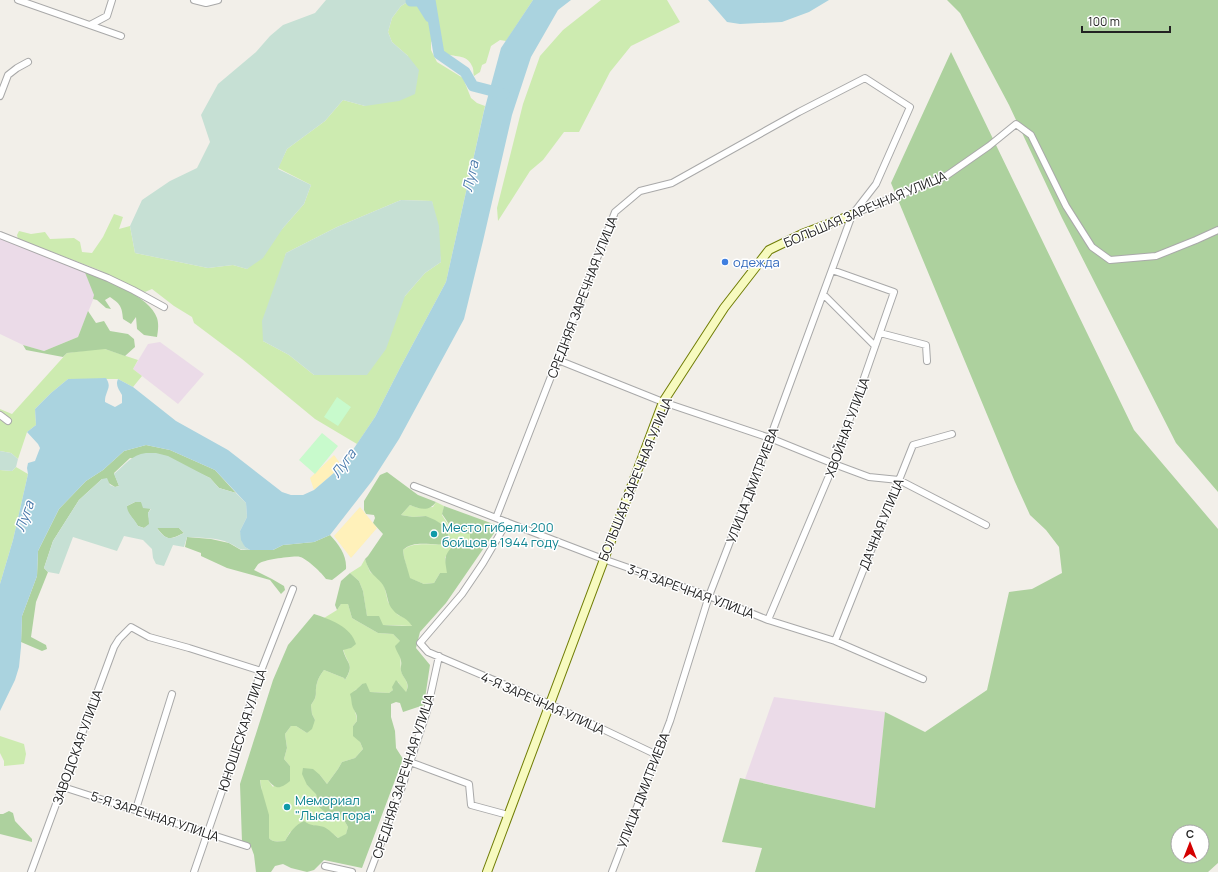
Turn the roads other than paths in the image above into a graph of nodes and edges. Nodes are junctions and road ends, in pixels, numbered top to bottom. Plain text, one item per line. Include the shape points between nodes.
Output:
1 (18, 0) edge
2 (112, 0) edge
3 (194, 0) edge
4 (218, 0) edge
5 (90, 25) junction
6 (121, 36) dead end
7 (28, 62) dead end
8 (0, 96) edge
9 (910, 107) joint
10 (852, 214) junction
11 (1218, 230) edge
12 (0, 235) edge
13 (832, 270) junction
14 (823, 294) junction
15 (164, 307) dead end
16 (880, 333) junction
17 (875, 346) junction
18 (558, 360) junction
19 (927, 362) dead end
20 (663, 402) junction
21 (0, 415) edge
22 (8, 420) dead end
23 (952, 434) dead end
24 (770, 438) junction
25 (834, 464) junction
26 (899, 480) junction
27 (414, 486) dead end
28 (496, 518) junction
29 (507, 522) junction
30 (986, 525) dead end
31 (603, 559) junction
32 (293, 589) dead end
33 (709, 596) junction
34 (768, 620) junction
35 (835, 641) junction
36 (439, 656) junction
37 (261, 671) junction
38 (923, 679) dead end
39 (172, 694) dead end
40 (550, 704) junction
41 (657, 756) junction
42 (410, 762) junction
43 (63, 787) junction
44 (136, 809) junction
45 (508, 815) junction
46 (207, 834) junction
47 (247, 846) dead end
48 (325, 866) dead end
49 (31, 872) edge
50 (194, 872) edge
51 (352, 872) edge
52 (370, 872) edge
53 (487, 872) edge
54 (612, 872) edge

1 - 5 street
2 - 5 street via 106,16
3 - 4 street via 206,3
5 - 6 street
7 - 8 street via 8,75
9 - 10 street, УЛИЦА ДМИТРИЕВА via 876,184
9 - 18 street, СРЕДНЯЯ ЗАРЕЧНАЯ УЛИЦА via 865,78 672,183 640,191 615,212
10 - 11 street, БОЛЬШАЯ ЗАРЕЧНАЯ УЛИЦА via 946,176 1016,124 1031,135 1066,206 1092,247 1110,260 1156,256
10 - 13 street, УЛИЦА ДМИТРИЕВА
10 - 20 street, БОЛЬШАЯ ЗАРЕЧНАЯ УЛИЦА via 769,250 724,308
12 - 15 street via 108,278
13 - 14 street, УЛИЦА ДМИТРИЕВА
13 - 16 street, ХВОЙНАЯ УЛИЦА via 894,292
14 - 17 street
14 - 24 street, УЛИЦА ДМИТРИЕВА
16 - 17 street, ХВОЙНАЯ УЛИЦА
16 - 19 street via 926,344
17 - 25 street, ХВОЙНАЯ УЛИЦА
18 - 20 street
18 - 28 street, СРЕДНЯЯ ЗАРЕЧНАЯ УЛИЦА
20 - 24 street
20 - 31 street, БОЛЬШАЯ ЗАРЕЧНАЯ УЛИЦА
21 - 22 street
23 - 26 street, ДАЧНАЯ УЛИЦА via 913,445
24 - 25 street
24 - 33 street, УЛИЦА ДМИТРИЕВА
25 - 26 street via 869,477
25 - 34 street, ХВОЙНАЯ УЛИЦА
26 - 30 street
26 - 35 street, ДАЧНАЯ УЛИЦА
27 - 28 street, 3-Я ЗАРЕЧНАЯ УЛИЦА
28 - 29 street, 3-Я ЗАРЕЧНАЯ УЛИЦА
29 - 31 street, 3-Я ЗАРЕЧНАЯ УЛИЦА
29 - 36 street, 4-Я ЗАРЕЧНАЯ УЛИЦА via 462,594 420,643 428,652
31 - 33 street, 3-Я ЗАРЕЧНАЯ УЛИЦА
31 - 40 street, БОЛЬШАЯ ЗАРЕЧНАЯ УЛИЦА
32 - 37 street, ЮНОШЕСКАЯ УЛИЦА
33 - 34 street, 3-Я ЗАРЕЧНАЯ УЛИЦА
33 - 41 street, УЛИЦА ДМИТРИЕВА
34 - 35 street, 3-Я ЗАРЕЧНАЯ УЛИЦА
35 - 38 street, 3-Я ЗАРЕЧНАЯ УЛИЦА
36 - 40 street, 4-Я ЗАРЕЧНАЯ УЛИЦА
36 - 42 street, СРЕДНЯЯ ЗАРЕЧНАЯ УЛИЦА via 427,710
37 - 43 street, ЗАВОДСКАЯ УЛИЦА via 149,637 132,627 114,647
37 - 46 street, ЮНОШЕСКАЯ УЛИЦА
39 - 44 street
40 - 41 street, 4-Я ЗАРЕЧНАЯ УЛИЦА
40 - 45 street, БОЛЬШАЯ ЗАРЕЧНАЯ УЛИЦА
41 - 54 street, УЛИЦА ДМИТРИЕВА
42 - 45 street via 469,784 471,804
42 - 52 street, СРЕДНЯЯ ЗАРЕЧНАЯ УЛИЦА
43 - 44 street, 5-Я ЗАРЕЧНАЯ УЛИЦА
43 - 49 street, ЗАВОДСКАЯ УЛИЦА
44 - 46 street, 5-Я ЗАРЕЧНАЯ УЛИЦА
45 - 53 street, БОЛЬШАЯ ЗАРЕЧНАЯ УЛИЦА
46 - 47 street, 5-Я ЗАРЕЧНАЯ УЛИЦА
46 - 50 street, ЮНОШЕСКАЯ УЛИЦА
48 - 51 street

